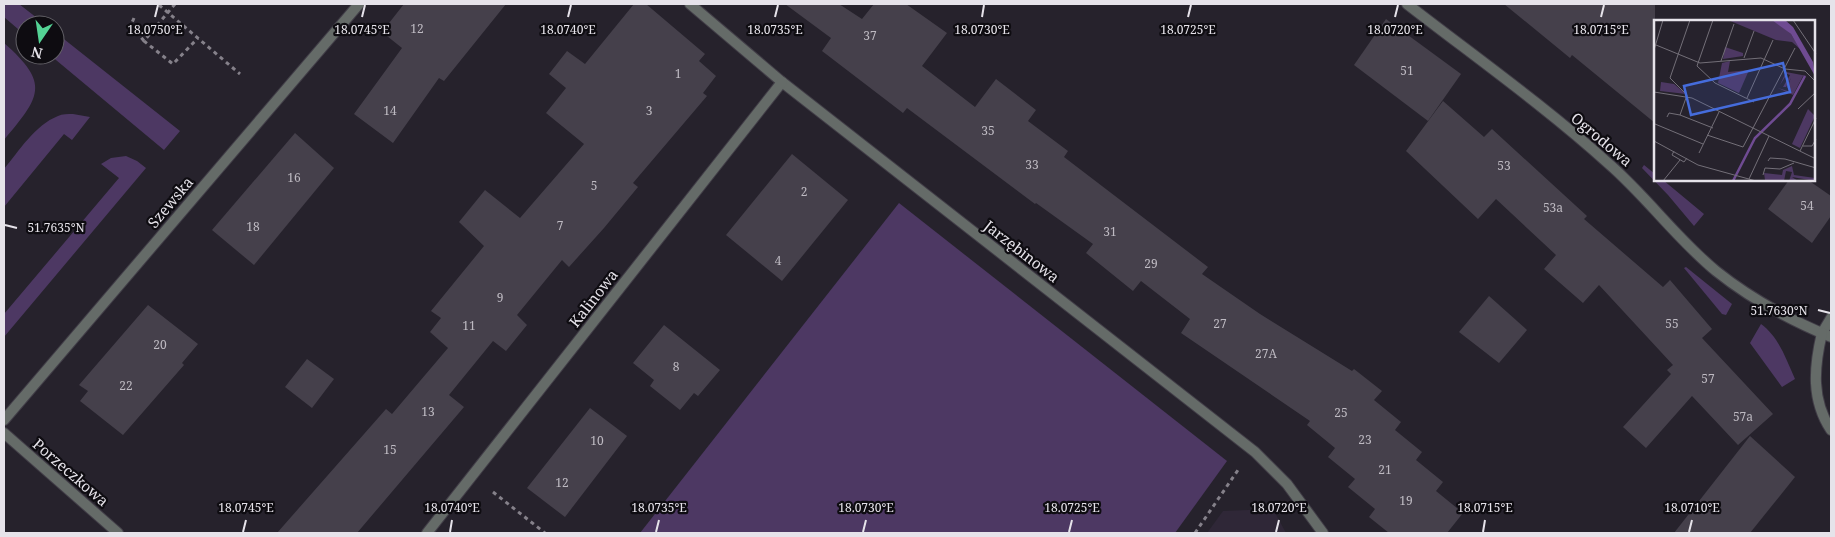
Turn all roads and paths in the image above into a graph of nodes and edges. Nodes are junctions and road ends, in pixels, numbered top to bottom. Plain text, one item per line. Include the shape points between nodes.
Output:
1 (175, 4) edge
2 (359, 4) edge
3 (690, 4) edge
4 (1407, 4) edge
5 (159, 5) dead end
6 (168, 13) junction
7 (134, 18) dead end
8 (198, 38) junction
9 (144, 41) junction
10 (240, 74) dead end
11 (782, 82) junction
12 (1831, 318) edge
13 (1826, 335) edge
14 (4, 420) edge
15 (1831, 430) edge
16 (4, 433) edge
17 (1256, 452) junction
18 (472, 476) junction
19 (118, 533) edge
20 (428, 533) edge
21 (545, 533) edge
22 (1195, 533) edge
23 (1322, 533) edge

1 - 6 path
2 - 14 street, Szewska
3 - 11 street, Jarzębinowa
4 - 13 street, Ogrodowa via 1610,164 1716,271 1780,314
5 - 6 path
6 - 8 path
6 - 9 path
7 - 9 path via 131,25
8 - 9 path via 173,64
8 - 10 path
11 - 17 street, Jarzębinowa
11 - 18 street, Kalinowa
12 - 13 street
13 - 15 street via 1816,355 1814,378 1818,402
16 - 19 street, Porzeczkowa
17 - 22 path via 1241,465
17 - 23 street, Jarzębinowa via 1301,501
18 - 20 street, Kalinowa
18 - 21 path

